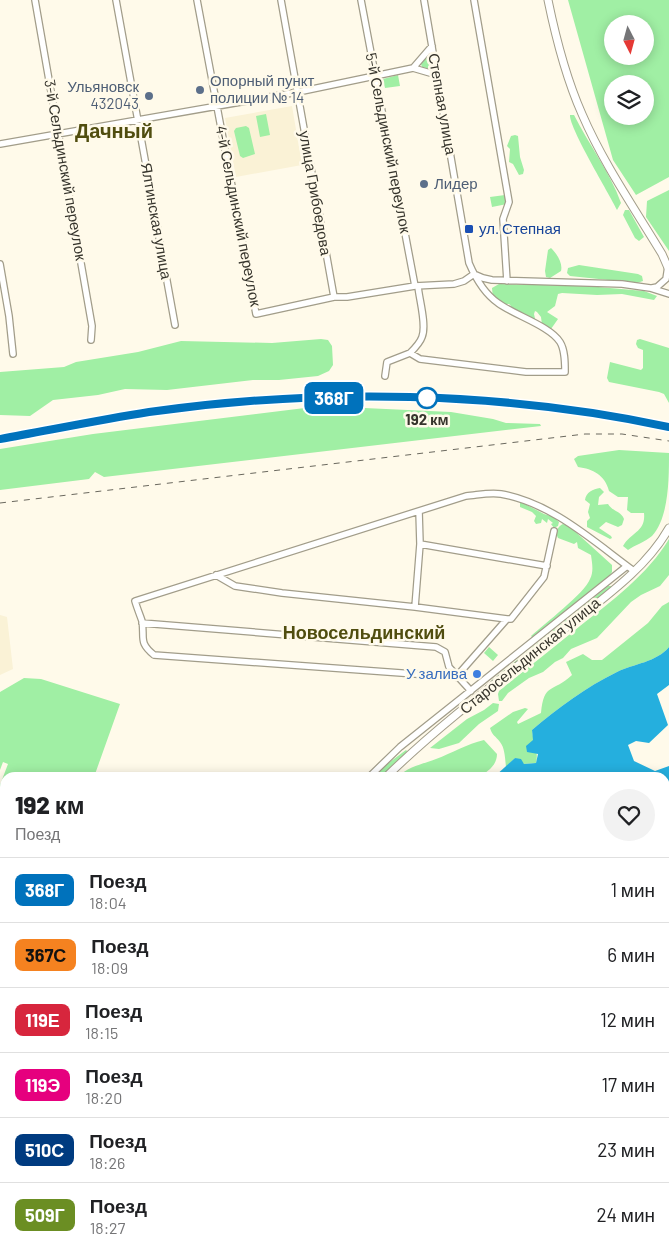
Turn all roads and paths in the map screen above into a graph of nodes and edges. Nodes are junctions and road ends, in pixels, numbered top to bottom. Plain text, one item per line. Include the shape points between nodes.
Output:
1 (35, 0) edge
2 (116, 0) edge
3 (197, 0) edge
4 (281, 0) edge
5 (361, 0) edge
6 (424, 0) edge
7 (474, 0) edge
8 (548, 0) edge
9 (432, 46) junction
10 (413, 68) junction
11 (437, 75) junction
12 (375, 76) junction
13 (298, 92) junction
14 (217, 106) junction
15 (137, 120) junction
16 (59, 134) junction
17 (0, 144) edge
18 (0, 264) edge
19 (668, 268) edge
20 (474, 274) junction
21 (507, 281) junction
22 (416, 286) junction
23 (650, 288) junction
24 (669, 294) edge
25 (334, 297) junction
26 (175, 325) dead end
27 (92, 340) dead end
28 (410, 353) junction
29 (13, 354) dead end
30 (385, 376) dead end
31 (419, 511) junction
32 (669, 528) edge
33 (554, 531) dead end
34 (420, 544) junction
35 (547, 566) junction
36 (627, 566) junction
37 (634, 571) junction
38 (216, 575) junction
39 (415, 607) junction
40 (507, 620) junction
41 (142, 623) junction
42 (456, 676) junction
43 (471, 692) junction
44 (409, 739) junction
45 (417, 748) junction
46 (374, 772) edge
47 (391, 772) edge

1 - 16 street, 3-й Сельдинский переулок
2 - 15 street, Ялтинская улица
3 - 14 street, 4-й Сельдинский переулок
4 - 13 street, улица Грибоедова
5 - 12 street, 5-й Сельдинский переулок
6 - 9 street, Степная улица
7 - 21 street via 509,202 503,219
8 - 19 main road via 582,116
9 - 10 street
9 - 11 street, Степная улица
10 - 11 street
10 - 12 street
11 - 20 street, Степная улица via 468,258
12 - 13 street
12 - 22 street, 5-й Сельдинский переулок
13 - 14 street
13 - 25 street, улица Грибоедова
14 - 15 street
14 - 25 street, 4-й Сельдинский переулок via 256,314
15 - 16 street
15 - 26 street, Ялтинская улица
16 - 17 street
16 - 27 street, 3-й Сельдинский переулок
18 - 29 street
19 - 23 street via 666,279 657,287
20 - 21 street
20 - 22 street via 454,284
20 - 28 street, Степная улица via 498,303 560,341 565,372 496,369 420,359
21 - 23 street
22 - 25 street
22 - 28 street, 5-й Сельдинский переулок via 424,328 420,342
23 - 24 street
28 - 30 street via 386,362
31 - 34 street
31 - 36 street via 466,496 500,493 544,508
31 - 38 street
32 - 37 main road, Старосельдинская улица
33 - 35 street
34 - 35 street
34 - 39 street
35 - 40 street via 544,578
36 - 37 street
36 - 43 street
37 - 45 main road, Старосельдинская улица
38 - 39 street via 235,586
38 - 41 street via 135,601
39 - 40 street
40 - 42 street
41 - 42 street via 436,647 444,652
41 - 42 street via 142,641 154,655
42 - 43 street
43 - 44 street
44 - 45 street
44 - 46 street
45 - 47 main road, Старосельдинская улица

